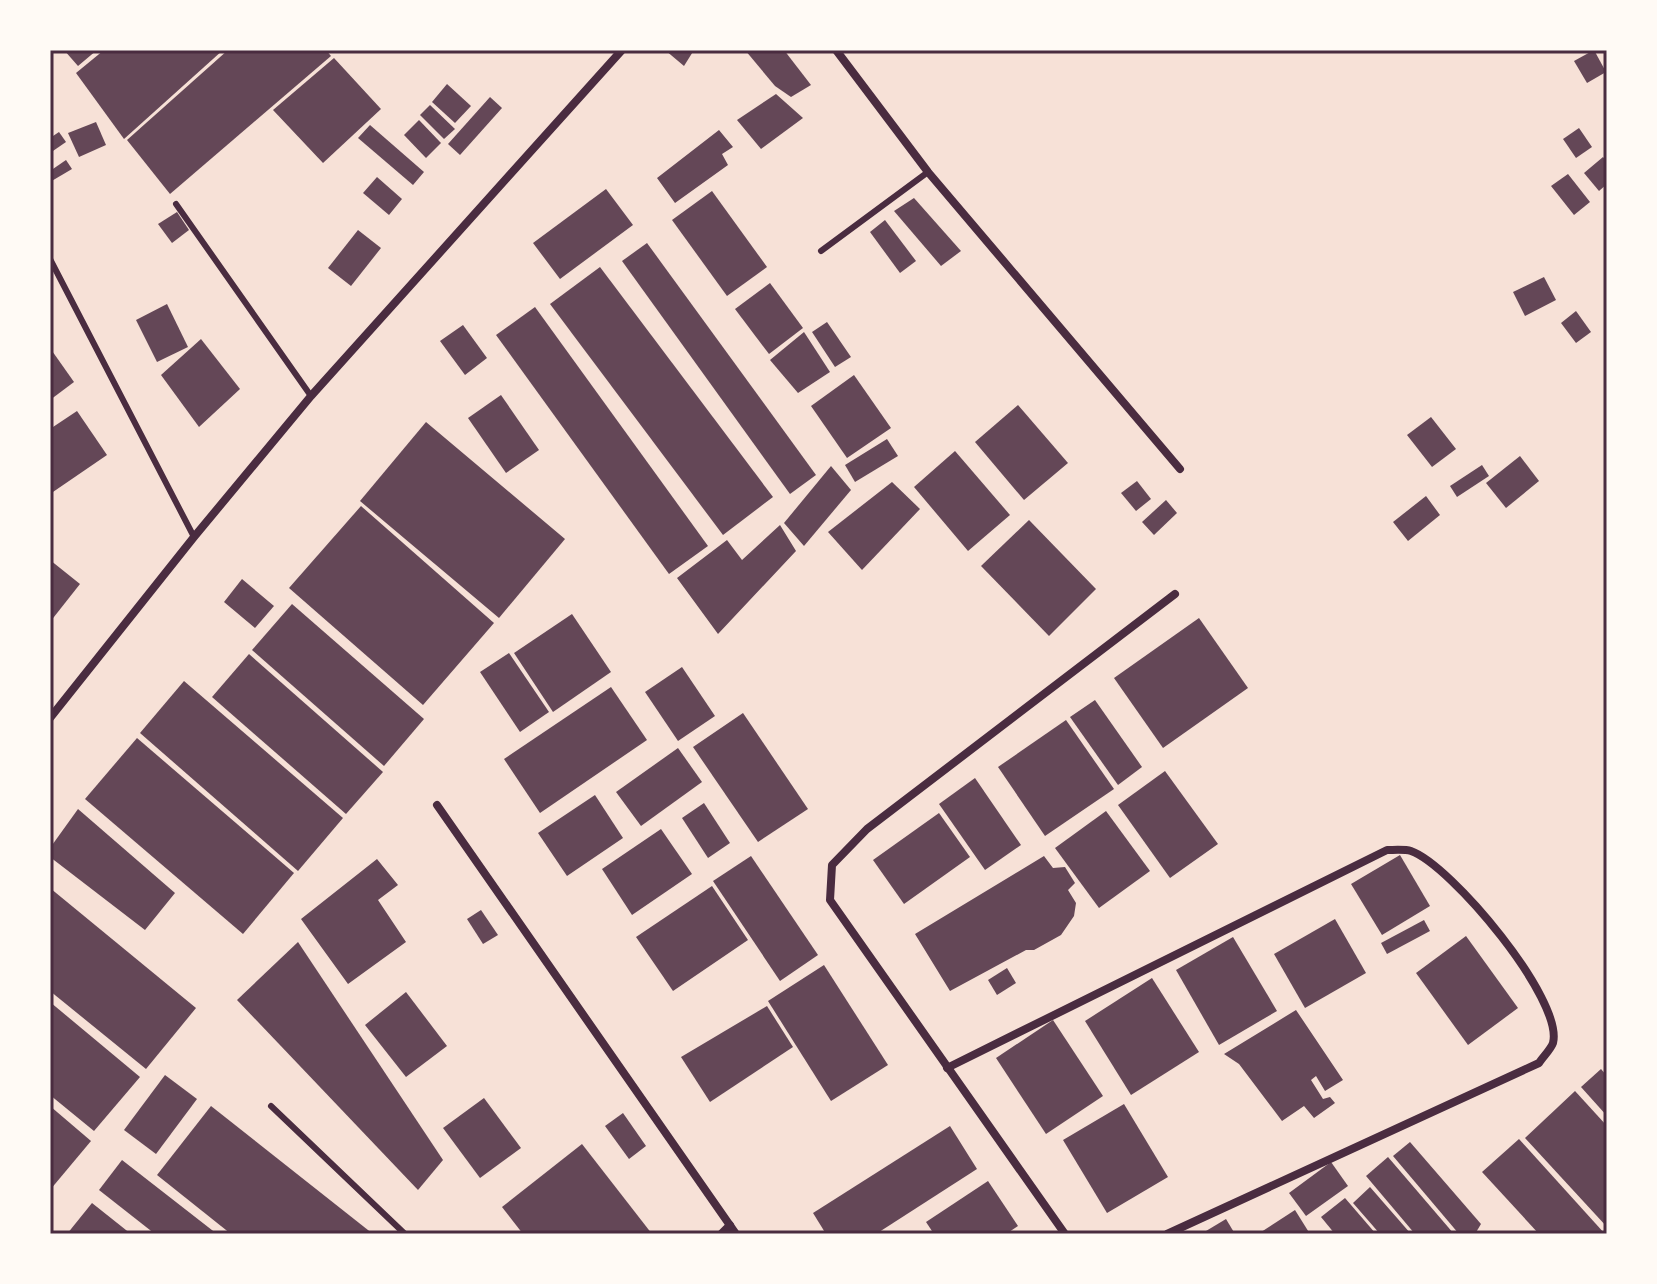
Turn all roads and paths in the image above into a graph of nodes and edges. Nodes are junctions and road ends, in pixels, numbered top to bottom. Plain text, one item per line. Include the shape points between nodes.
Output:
1 (622, 50) edge
2 (836, 50) edge
3 (928, 172) junction
4 (176, 204) dead end
5 (821, 251) dead end
6 (50, 259) edge
7 (311, 396) junction
8 (1180, 469) dead end
9 (194, 537) junction
10 (1175, 594) dead end
11 (50, 718) edge
12 (437, 805) dead end
13 (947, 1068) junction
14 (271, 1106) dead end
15 (730, 1225) junction
16 (405, 1234) edge
17 (721, 1234) edge
18 (736, 1234) edge
19 (1065, 1234) edge
20 (1167, 1234) edge

1 - 7 street
2 - 3 street
3 - 5 lane
3 - 8 street
4 - 7 lane
6 - 9 lane
7 - 9 street
9 - 11 street
10 - 13 street via 867,829 832,865 830,900
12 - 15 street
13 - 19 street
13 - 20 street via 1387,850 1411,851 1437,869 1478,905 1529,975 1551,1019 1553,1043 1539,1063
14 - 16 lane
15 - 17 street
15 - 18 street

